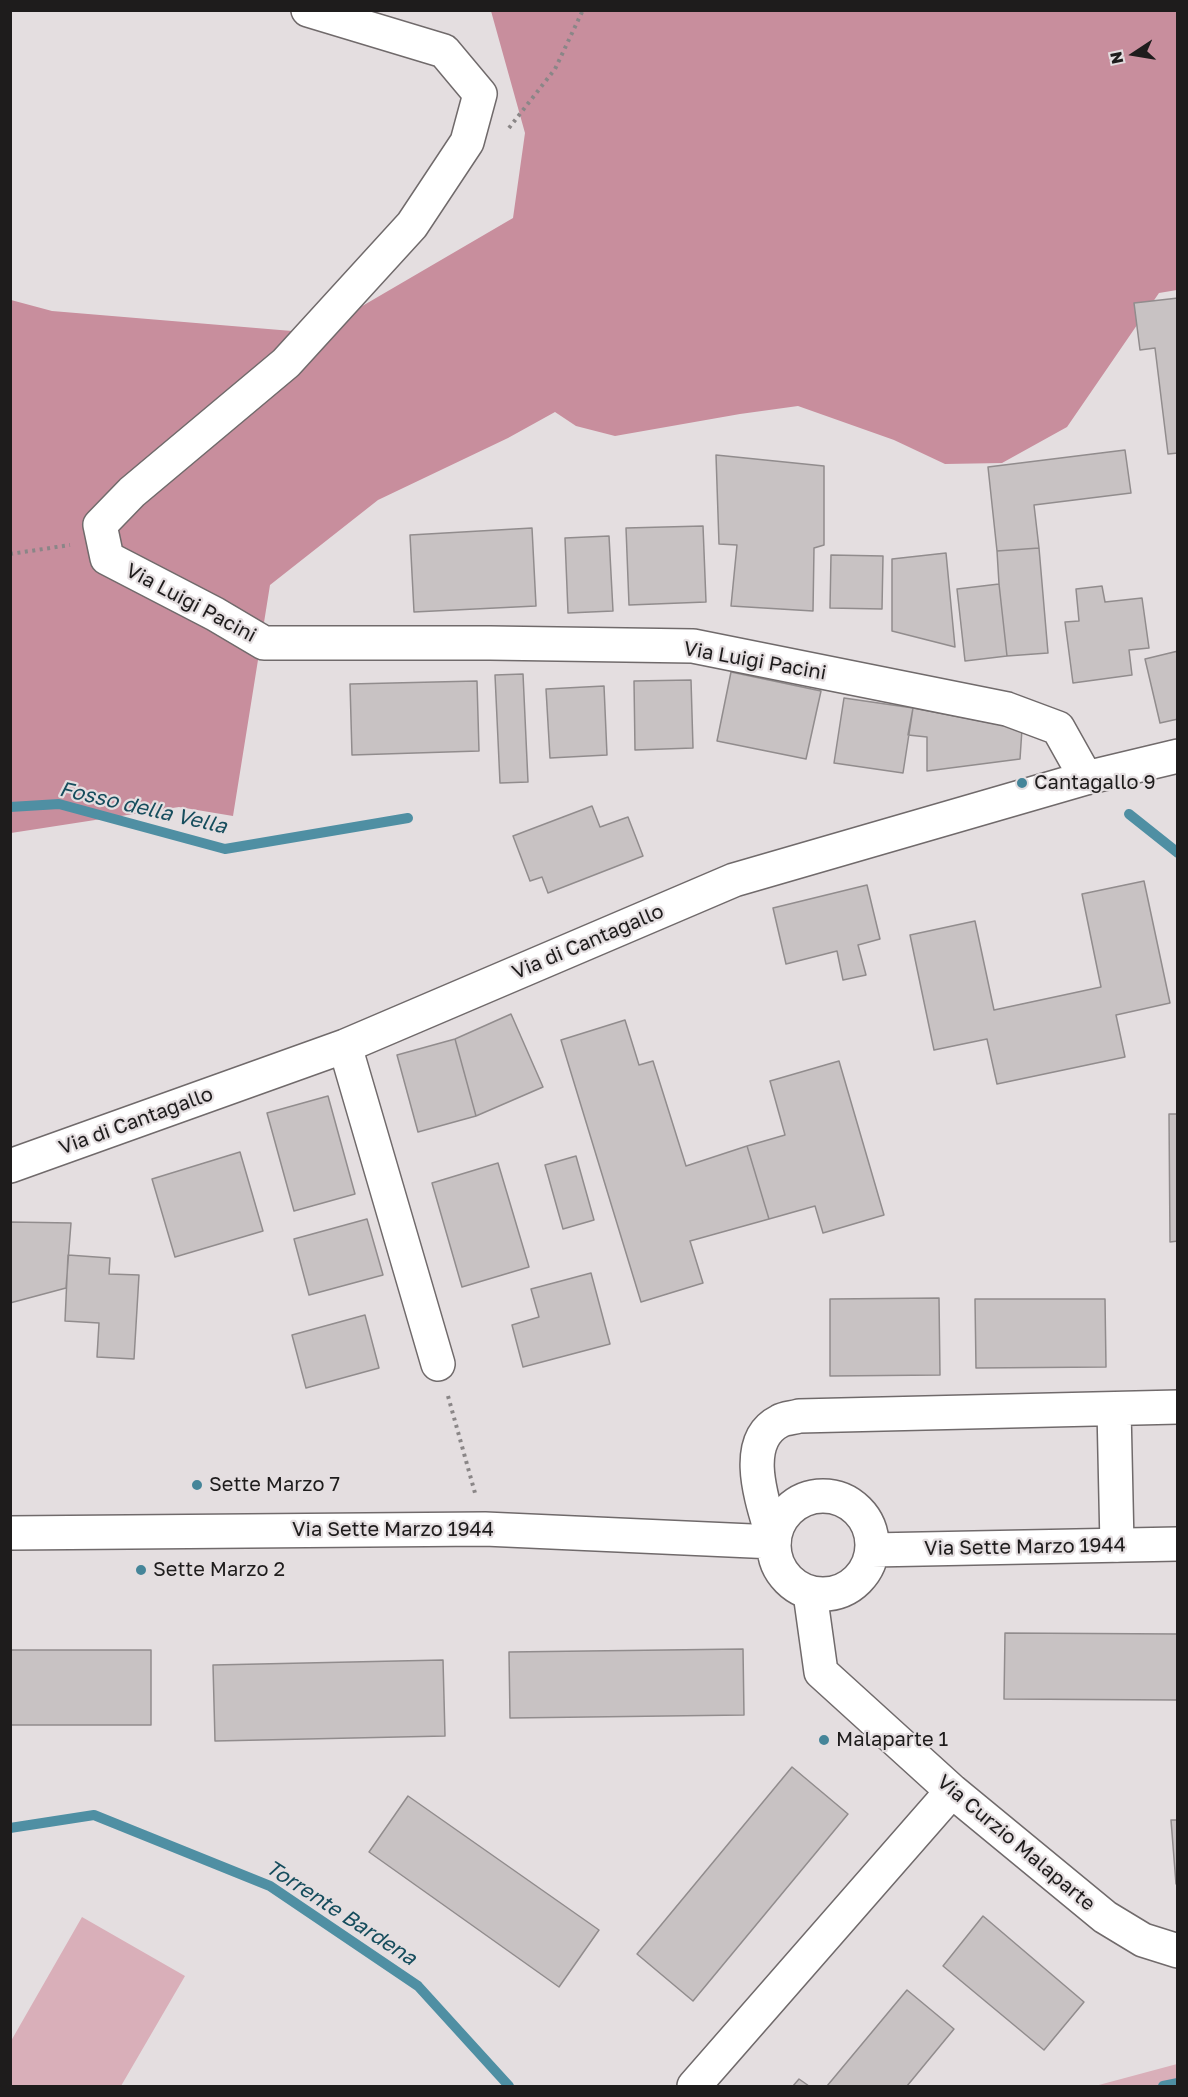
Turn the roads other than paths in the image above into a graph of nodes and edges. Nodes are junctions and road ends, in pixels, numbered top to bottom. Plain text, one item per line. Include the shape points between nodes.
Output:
1 (308, 10) edge
2 (1178, 756) edge
3 (1086, 778) junction
4 (345, 1046) junction
5 (10, 1166) edge
6 (438, 1364) road end
7 (1178, 1407) edge
8 (1114, 1409) junction
9 (10, 1533) edge
10 (774, 1542) junction
11 (1178, 1544) edge
12 (1117, 1545) junction
13 (872, 1550) junction
14 (810, 1593) junction
15 (952, 1791) junction
16 (1178, 1951) edge
17 (694, 2086) edge

1 - 3 street, Via Luigi Pacini via 444,51 480,94 467,142 412,225 286,363 132,492 100,525 107,558 264,643 693,646 1007,710 1058,728
2 - 3 street, Via di Cantagallo
3 - 4 street, Via di Cantagallo via 735,880
4 - 5 street, Via di Cantagallo
4 - 6 street
7 - 8 street
8 - 10 street via 799,1416 781,1420 760,1444 756,1471
8 - 12 street
9 - 10 street, Via Sette Marzo 1944 via 485,1529
10 - 13 street via 778,1525 788,1510 806,1498 823,1495 842,1499 857,1508 871,1533
10 - 14 street via 781,1570 792,1583
11 - 12 street, Via Sette Marzo 1944
12 - 13 street, Via Sette Marzo 1944
13 - 14 street via 867,1568 857,1581 835,1593
14 - 15 street, Via Curzio Malaparte via 821,1672
15 - 16 street, Via Curzio Malaparte via 1105,1917 1143,1940
15 - 17 street

